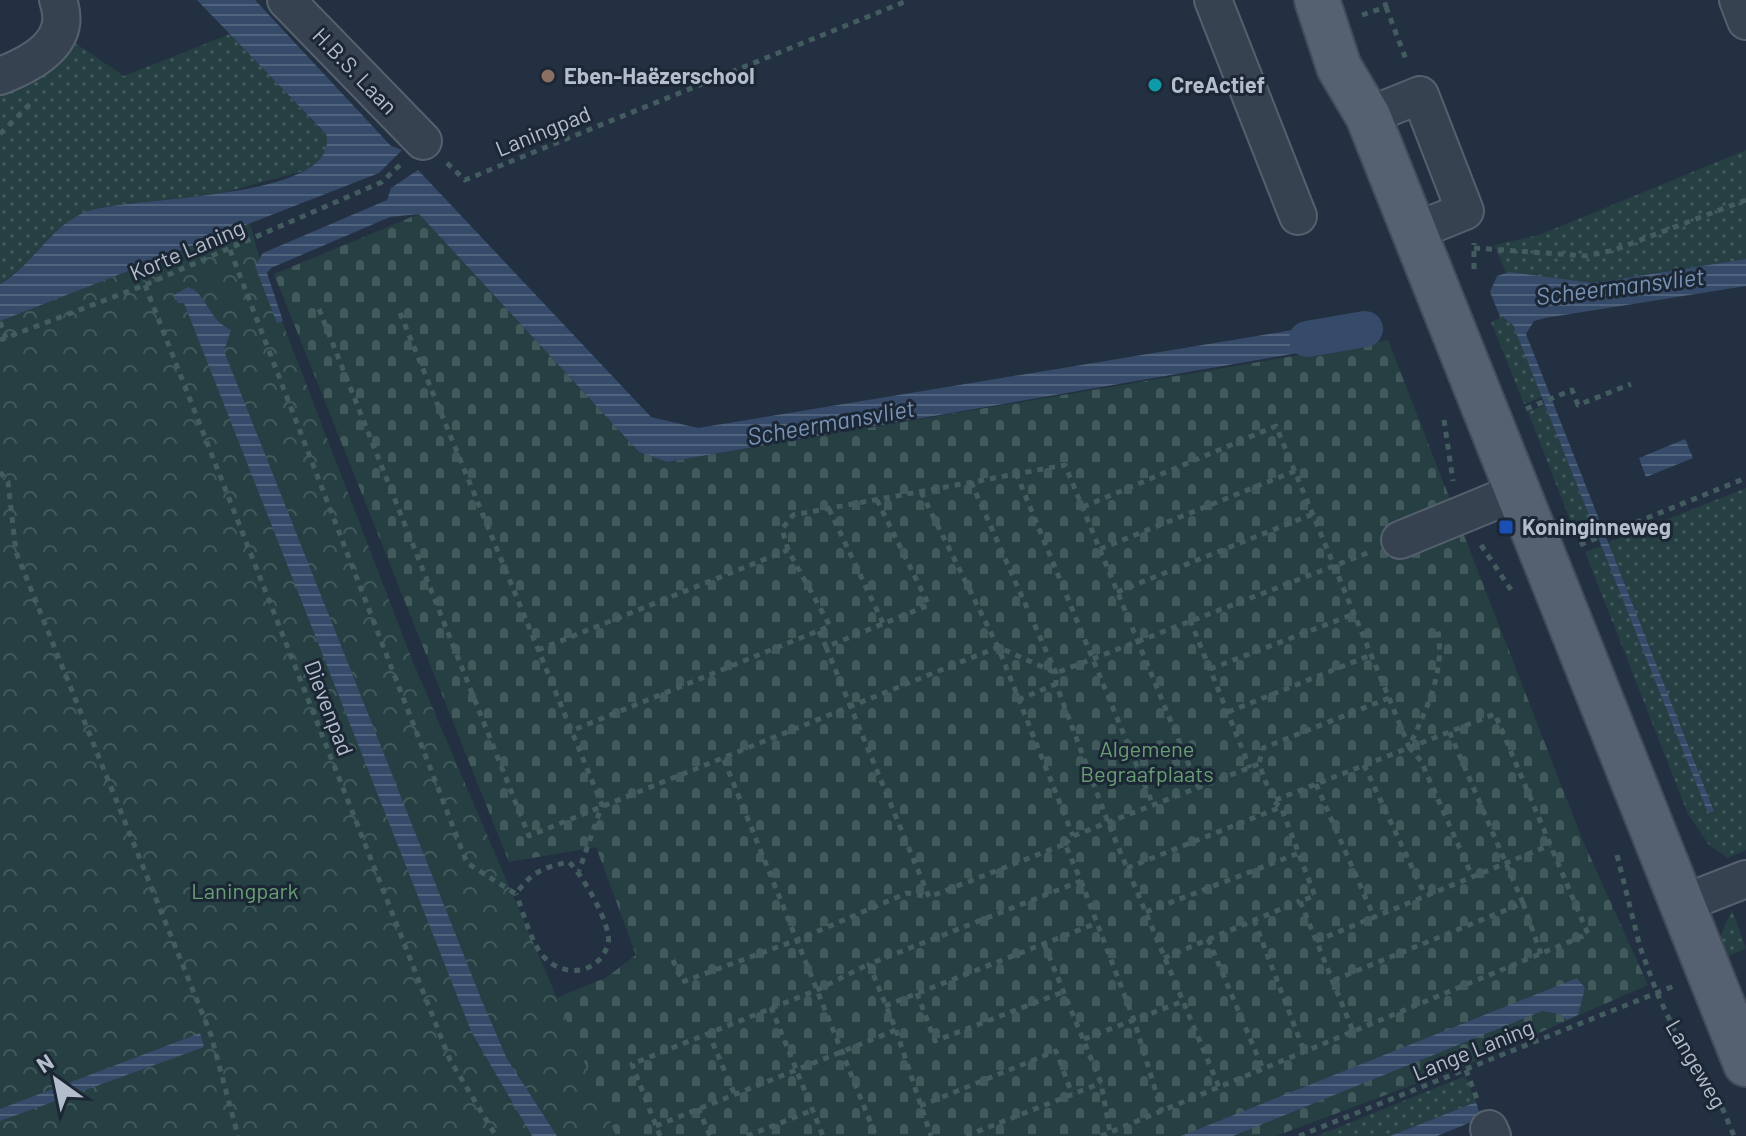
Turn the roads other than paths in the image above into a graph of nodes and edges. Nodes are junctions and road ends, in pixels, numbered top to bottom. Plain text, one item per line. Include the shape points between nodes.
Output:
1 (58, 0) edge
2 (286, 0) edge
3 (1213, 0) edge
4 (1317, 0) edge
5 (1343, 0) edge
6 (1738, 0) edge
7 (1746, 21) edge
8 (0, 76) edge
9 (1368, 116) junction
10 (423, 141) road end
11 (1298, 216) dead end
12 (1413, 232) junction
13 (1517, 492) junction
14 (1400, 540) road end
15 (1746, 879) edge
16 (1682, 904) junction
17 (1746, 1064) edge

1 - 8 street via 62,25 51,46
2 - 10 street, H.B.S. Laan
3 - 11 street
4 - 9 main road via 1339,67
5 - 9 main road via 1361,57
6 - 7 street
9 - 12 main road
9 - 12 street via 1420,95 1465,211
12 - 13 main road
13 - 14 street
13 - 16 main road
15 - 16 street
16 - 17 main road, Langeweg

